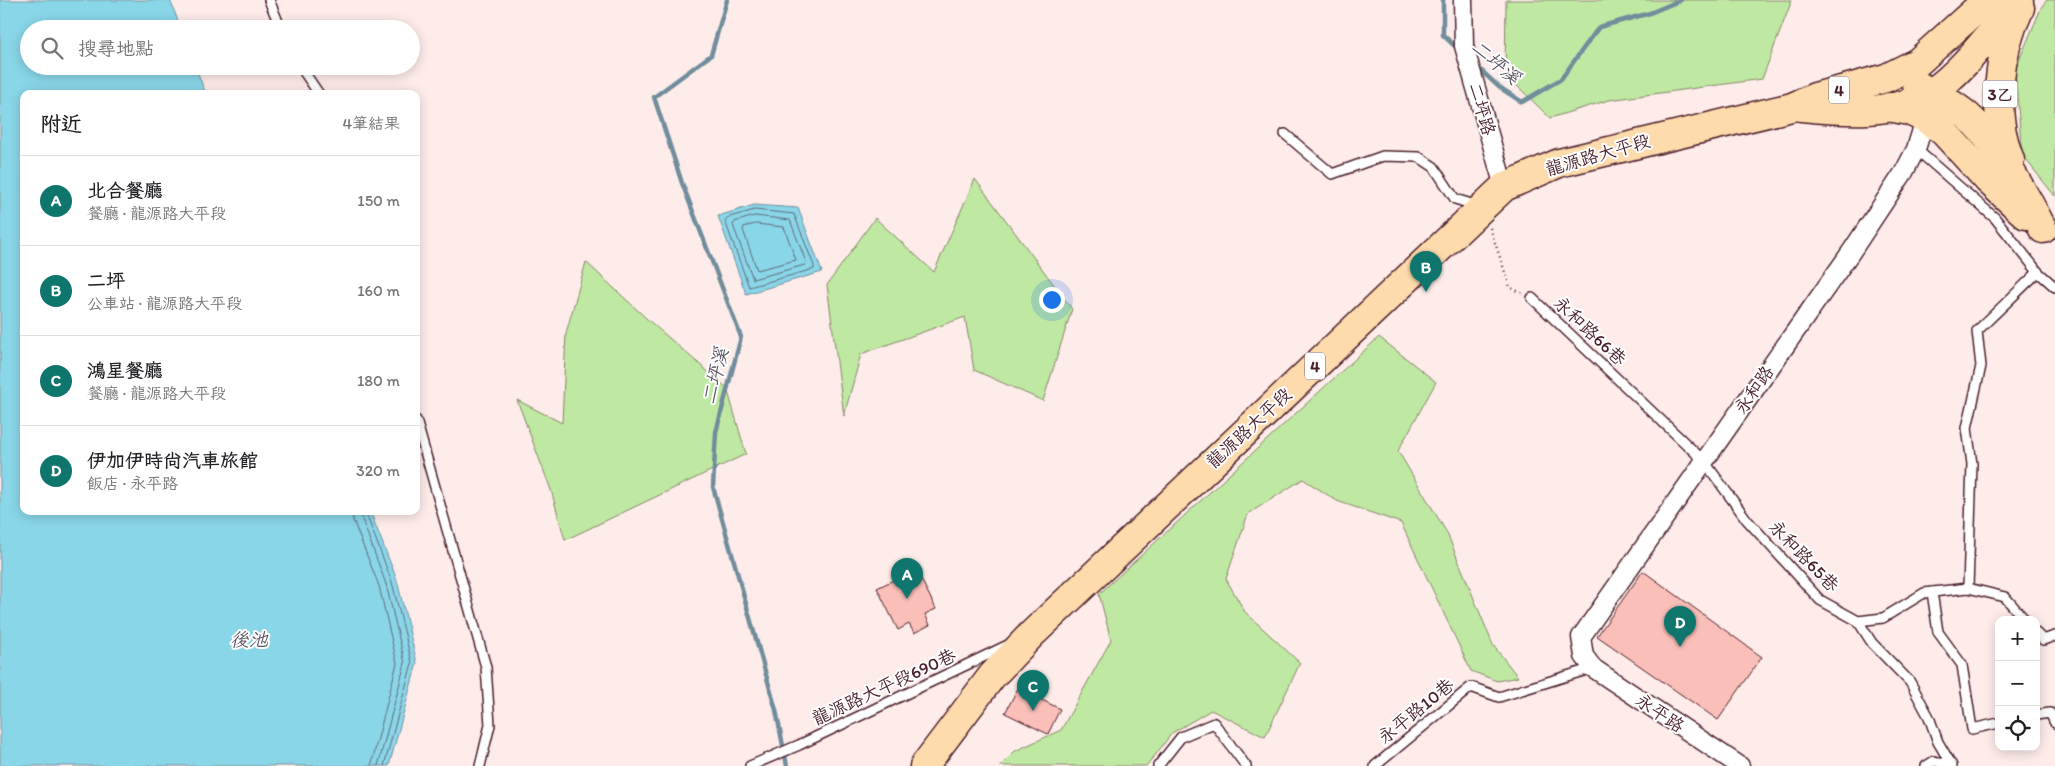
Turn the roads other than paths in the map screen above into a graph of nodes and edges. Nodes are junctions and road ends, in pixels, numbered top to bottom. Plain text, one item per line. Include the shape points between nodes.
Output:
1 (269, 0) edge
2 (1463, 0) edge
3 (1987, 0) edge
4 (2019, 0) edge
5 (2025, 0) edge
6 (277, 20) edge
7 (1946, 38) junction
8 (306, 75) edge
9 (1886, 78) junction
10 (316, 90) edge
11 (1931, 92) junction
12 (1792, 107) junction
13 (1888, 107) junction
14 (1926, 120) junction
15 (1285, 134) dead end
16 (1958, 146) junction
17 (1916, 149) junction
18 (1504, 187) junction
19 (2022, 190) junction
20 (1483, 207) junction
21 (2049, 236) edge
22 (2038, 272) junction
23 (2055, 287) edge
24 (1532, 298) road end
25 (420, 434) edge
26 (1704, 461) junction
27 (1968, 588) junction
28 (1932, 592) junction
29 (2022, 616) edge
30 (1858, 621) junction
31 (1031, 635) junction
32 (2055, 636) edge
33 (2040, 637) edge
34 (1588, 662) junction
35 (2040, 715) edge
36 (2055, 722) edge
37 (1995, 724) edge
38 (1952, 765) edge
39 (480, 766) edge
40 (750, 766) edge
41 (924, 766) edge
42 (1158, 766) edge
43 (1246, 766) edge
44 (1375, 766) edge
45 (1740, 766) edge
46 (1926, 766) edge

1 - 6 lane
2 - 18 street, 二坪路 via 1464,46
3 - 7 main road, 龍源路大平段 / 3乙
4 - 11 main road, 龍源路大平段 / 3乙 via 1949,79
5 - 19 main road, 3乙 via 2006,44 2000,81 2002,128 2008,155
7 - 9 main road, 龍源路大平段 / 4 via 1918,62
7 - 11 main road, 龍源路大平段 / 3乙 via 1935,54 1930,73
8 - 10 lane
9 - 11 main road, 龍源路大平段 / 4 via 1912,83
9 - 12 main road, 龍源路大平段 / 4 via 1815,97
11 - 13 main road, 龍源路大平段 / 4
11 - 14 street, 永和路
11 - 16 main road, 3乙 via 1941,121
11 - 19 main road, 3乙 via 1951,103 1976,124
12 - 13 main road, 龍源路大平段 / 4 via 1840,111
12 - 18 main road, 龍源路大平段 / 4 via 1559,163
13 - 14 main road, 4 via 1909,111
14 - 16 main road, 3乙
14 - 17 street, 永和路
15 - 20 lane via 1332,174 1383,156 1419,157 1434,166 1455,199
16 - 21 main road, 3乙 via 1988,180
17 - 22 lane via 1995,218
17 - 26 street, 永和路 via 1851,252
18 - 20 main road, 龍源路大平段 / 4
19 - 21 main road, 3乙
20 - 31 main road, 龍源路大平段 / 4
22 - 23 lane
22 - 27 lane via 1977,331 1982,366 1967,428 1972,464
24 - 26 lane, 永和路66巷
25 - 39 lane via 486,667 490,724
26 - 30 lane, 永和路65巷 via 1747,520 1820,600
26 - 34 street, 永和路 via 1581,637
27 - 28 lane
27 - 29 lane via 2005,597
28 - 30 lane via 1924,593 1883,618
28 - 37 lane via 1938,632 1962,666 1972,729
30 - 38 lane, 永和路65巷 via 1872,643 1910,682
31 - 40 lane, 龍源路大平段690巷
31 - 41 main road, 龍源路大平段 / 4 via 992,676
32 - 33 lane via 2043,640
34 - 44 lane, 永平路10巷 via 1499,697 1471,687
34 - 45 street, 永平路
35 - 36 lane via 2050,713
38 - 46 lane via 1934,761
42 - 43 lane via 1181,738 1214,723

